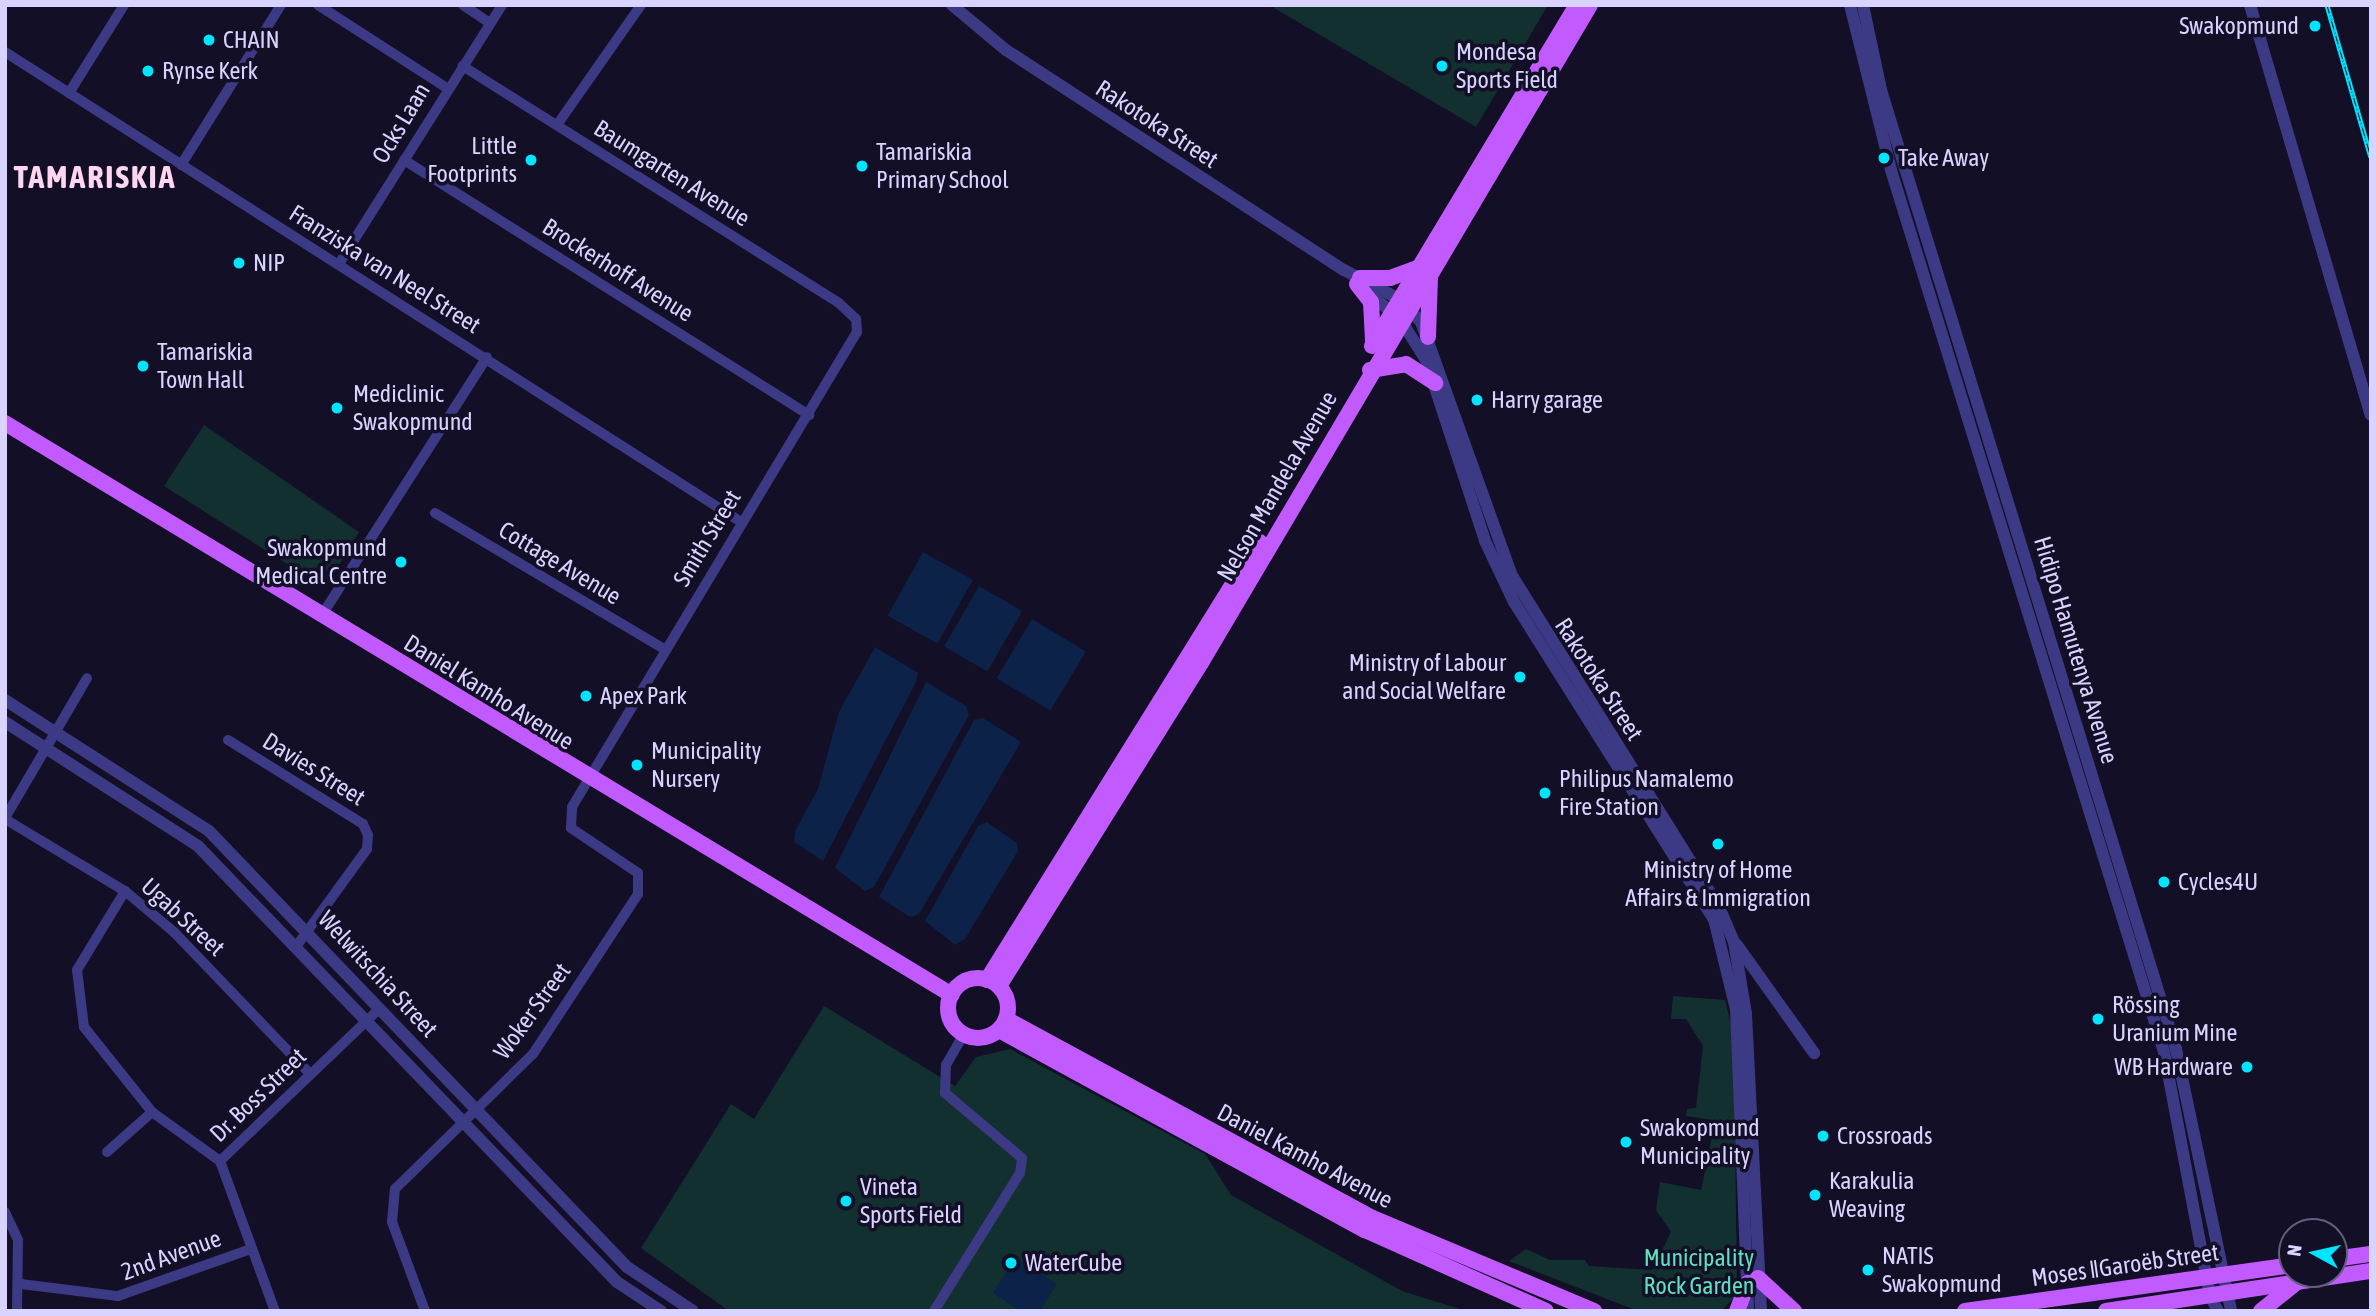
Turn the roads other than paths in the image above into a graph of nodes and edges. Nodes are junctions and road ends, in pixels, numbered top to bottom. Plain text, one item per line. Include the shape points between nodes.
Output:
1 (124, 5) edge
2 (281, 5) edge
3 (318, 5) edge
4 (463, 5) edge
5 (502, 5) edge
6 (641, 5) edge
7 (953, 5) edge
8 (1577, 5) edge
9 (1590, 5) edge
10 (1850, 5) edge
11 (1863, 5) edge
12 (2250, 5) edge
13 (490, 23) junction
14 (6, 52) edge
15 (462, 66) junction
16 (447, 88) junction
17 (69, 93) junction
18 (557, 125) junction
19 (404, 160) junction
20 (181, 165) junction
21 (339, 264) junction
22 (1424, 266) junction
23 (1359, 281) junction
24 (1400, 309) junction
25 (856, 319) joint
26 (1428, 337) junction
27 (1373, 344) junction
28 (487, 357) junction
29 (1370, 369) junction
30 (1436, 383) junction
31 (809, 415) junction
32 (2371, 415) edge
33 (5, 423) edge
34 (435, 513) dead end
35 (741, 522) junction
36 (322, 615) junction
37 (664, 649) junction
38 (87, 678) dead end
39 (5, 700) edge
40 (5, 722) edge
41 (57, 731) junction
42 (228, 740) dead end
43 (47, 747) junction
44 (587, 779) junction
45 (5, 819) edge
46 (125, 891) junction
47 (309, 931) junction
48 (1734, 942) junction
49 (298, 944) junction
50 (993, 983) junction
51 (952, 995) junction
52 (380, 1008) junction
53 (368, 1020) junction
54 (1002, 1025) junction
55 (963, 1035) junction
56 (1814, 1053) dead end
57 (310, 1074) junction
58 (477, 1110) junction
59 (152, 1112) junction
60 (462, 1124) junction
61 (107, 1153) dead end
62 (220, 1161) junction
63 (5, 1212) edge
64 (251, 1249) junction
65 (2371, 1254) edge
66 (2348, 1257) edge
67 (2278, 1267) edge
68 (2371, 1271) edge
69 (2348, 1274) edge
70 (2213, 1276) junction
71 (1753, 1281) junction
72 (21, 1284) junction
73 (2278, 1284) edge
74 (2291, 1288) edge
75 (2216, 1294) junction
76 (1972, 1310) edge
77 (17, 1311) edge
78 (275, 1311) edge
79 (425, 1311) edge
80 (661, 1311) edge
81 (692, 1311) edge
82 (934, 1311) edge
83 (1546, 1311) edge
84 (1594, 1311) edge
85 (1737, 1311) edge
86 (1748, 1311) edge
87 (1761, 1311) edge
88 (1794, 1311) edge
89 (2106, 1311) edge
90 (2218, 1311) edge
91 (2231, 1311) edge
92 (2261, 1311) edge

1 - 17 street
2 - 20 street
3 - 16 street
4 - 13 street
5 - 13 street, Ocks Laan
6 - 18 street
7 - 23 street, Rakotoka Street via 1006,50
8 - 22 main road, Nelson Mandela Avenue
9 - 22 main road, Nelson Mandela Avenue
10 - 70 street, Hidipo Hamutenya Avenue via 1891,170 2164,1052
11 - 70 street, Hidipo Hamutenya Avenue via 1884,101 2176,1049
12 - 32 street
13 - 15 street, Ocks Laan
14 - 17 street, Franziska van Neel Street
15 - 16 street, Ocks Laan
15 - 18 street, Baumgarten Avenue
16 - 19 street, Ocks Laan
17 - 20 street, Franziska van Neel Street
18 - 25 street, Baumgarten Avenue
19 - 21 street, Ocks Laan
19 - 31 street, Brockerhoff Avenue
20 - 21 street, Franziska van Neel Street
21 - 28 street, Franziska van Neel Street
22 - 23 main road via 1390,278
22 - 24 main road, Nelson Mandela Avenue
22 - 26 main road
23 - 24 street, Rakotoka Street
23 - 27 main road via 1374,312
24 - 26 street, Rakotoka Street
24 - 27 main road, Nelson Mandela Avenue
24 - 29 main road, Nelson Mandela Avenue
24 - 30 street, Rakotoka Street
25 - 31 street, Smith Street via 848,355
26 - 48 street, Rakotoka Street via 1497,544 1521,594 1718,905
27 - 50 main road, Nelson Mandela Avenue
28 - 35 street, Franziska van Neel Street
28 - 36 street
29 - 30 main road via 1406,364
29 - 50 main road, Nelson Mandela Avenue via 1201,663
30 - 71 street, Rakotoka Street via 1499,572 1575,706 1709,910 1726,952 1741,1078
31 - 35 street, Smith Street
33 - 36 main road, Daniel Kamho Avenue
34 - 37 street, Cottage Avenue
35 - 37 street, Smith Street
36 - 44 main road, Daniel Kamho Avenue
37 - 44 street, Smith Street
38 - 41 street
39 - 41 street, Welwitschia Street
40 - 43 street, Welwitschia Street
41 - 43 street
41 - 47 street, Welwitschia Street via 209,831
42 - 47 street, Davies Street via 363,824 368,835 367,849
43 - 45 street
43 - 49 street, Welwitschia Street via 198,846
44 - 51 main road, Daniel Kamho Avenue
44 - 58 street, Woker Street via 569,823 632,865 638,894 533,1054
45 - 46 street, Ugab Street
46 - 57 street, Ugab Street via 174,932
46 - 59 street via 80,962 77,979 86,1031
47 - 49 street, Davies Street
47 - 52 street, Welwitschia Street
48 - 56 street
48 - 71 street, Rakotoka Street via 1747,1026
49 - 53 street, Welwitschia Street
50 - 51 main road via 967,981
50 - 54 main road via 1007,1002
51 - 55 main road via 950,1018
52 - 53 street, Dr. Boss Street
52 - 58 street, Welwitschia Street
53 - 57 street, Dr. Boss Street
53 - 60 street, Welwitschia Street
54 - 55 main road via 983,1038
54 - 83 main road, Daniel Kamho Avenue via 1399,1247
54 - 84 main road, Daniel Kamho Avenue via 1373,1218
55 - 82 street via 946,1065 946,1093 1022,1158 1020,1173
57 - 62 street, Dr. Boss Street
58 - 60 street, Woker Street
58 - 81 street, Welwitschia Street via 627,1267
59 - 61 street
59 - 62 street
60 - 79 street, Woker Street via 394,1189 389,1207
60 - 80 street, Welwitschia Street via 617,1282
62 - 64 street, Dr. Boss Street
63 - 72 street via 18,1240
64 - 72 street, 2nd Avenue via 118,1296
64 - 78 street, Dr. Boss Street
65 - 66 main road
67 - 70 main road, Moses ǁGaroëb Street
68 - 69 main road, Moses ǁGaroëb Street
70 - 75 street, Hidipo Hamutenya Avenue
70 - 76 main road, Moses ǁGaroëb Street
71 - 85 main road
71 - 86 street, Rakotoka Street
71 - 87 street, Rakotoka Street
71 - 88 main road
72 - 77 street
73 - 75 main road, Moses ǁGaroëb Street
74 - 92 main road
75 - 89 main road, Moses ǁGaroëb Street
75 - 90 street, Hidipo Hamutenya Avenue
75 - 91 street, Hidipo Hamutenya Avenue

